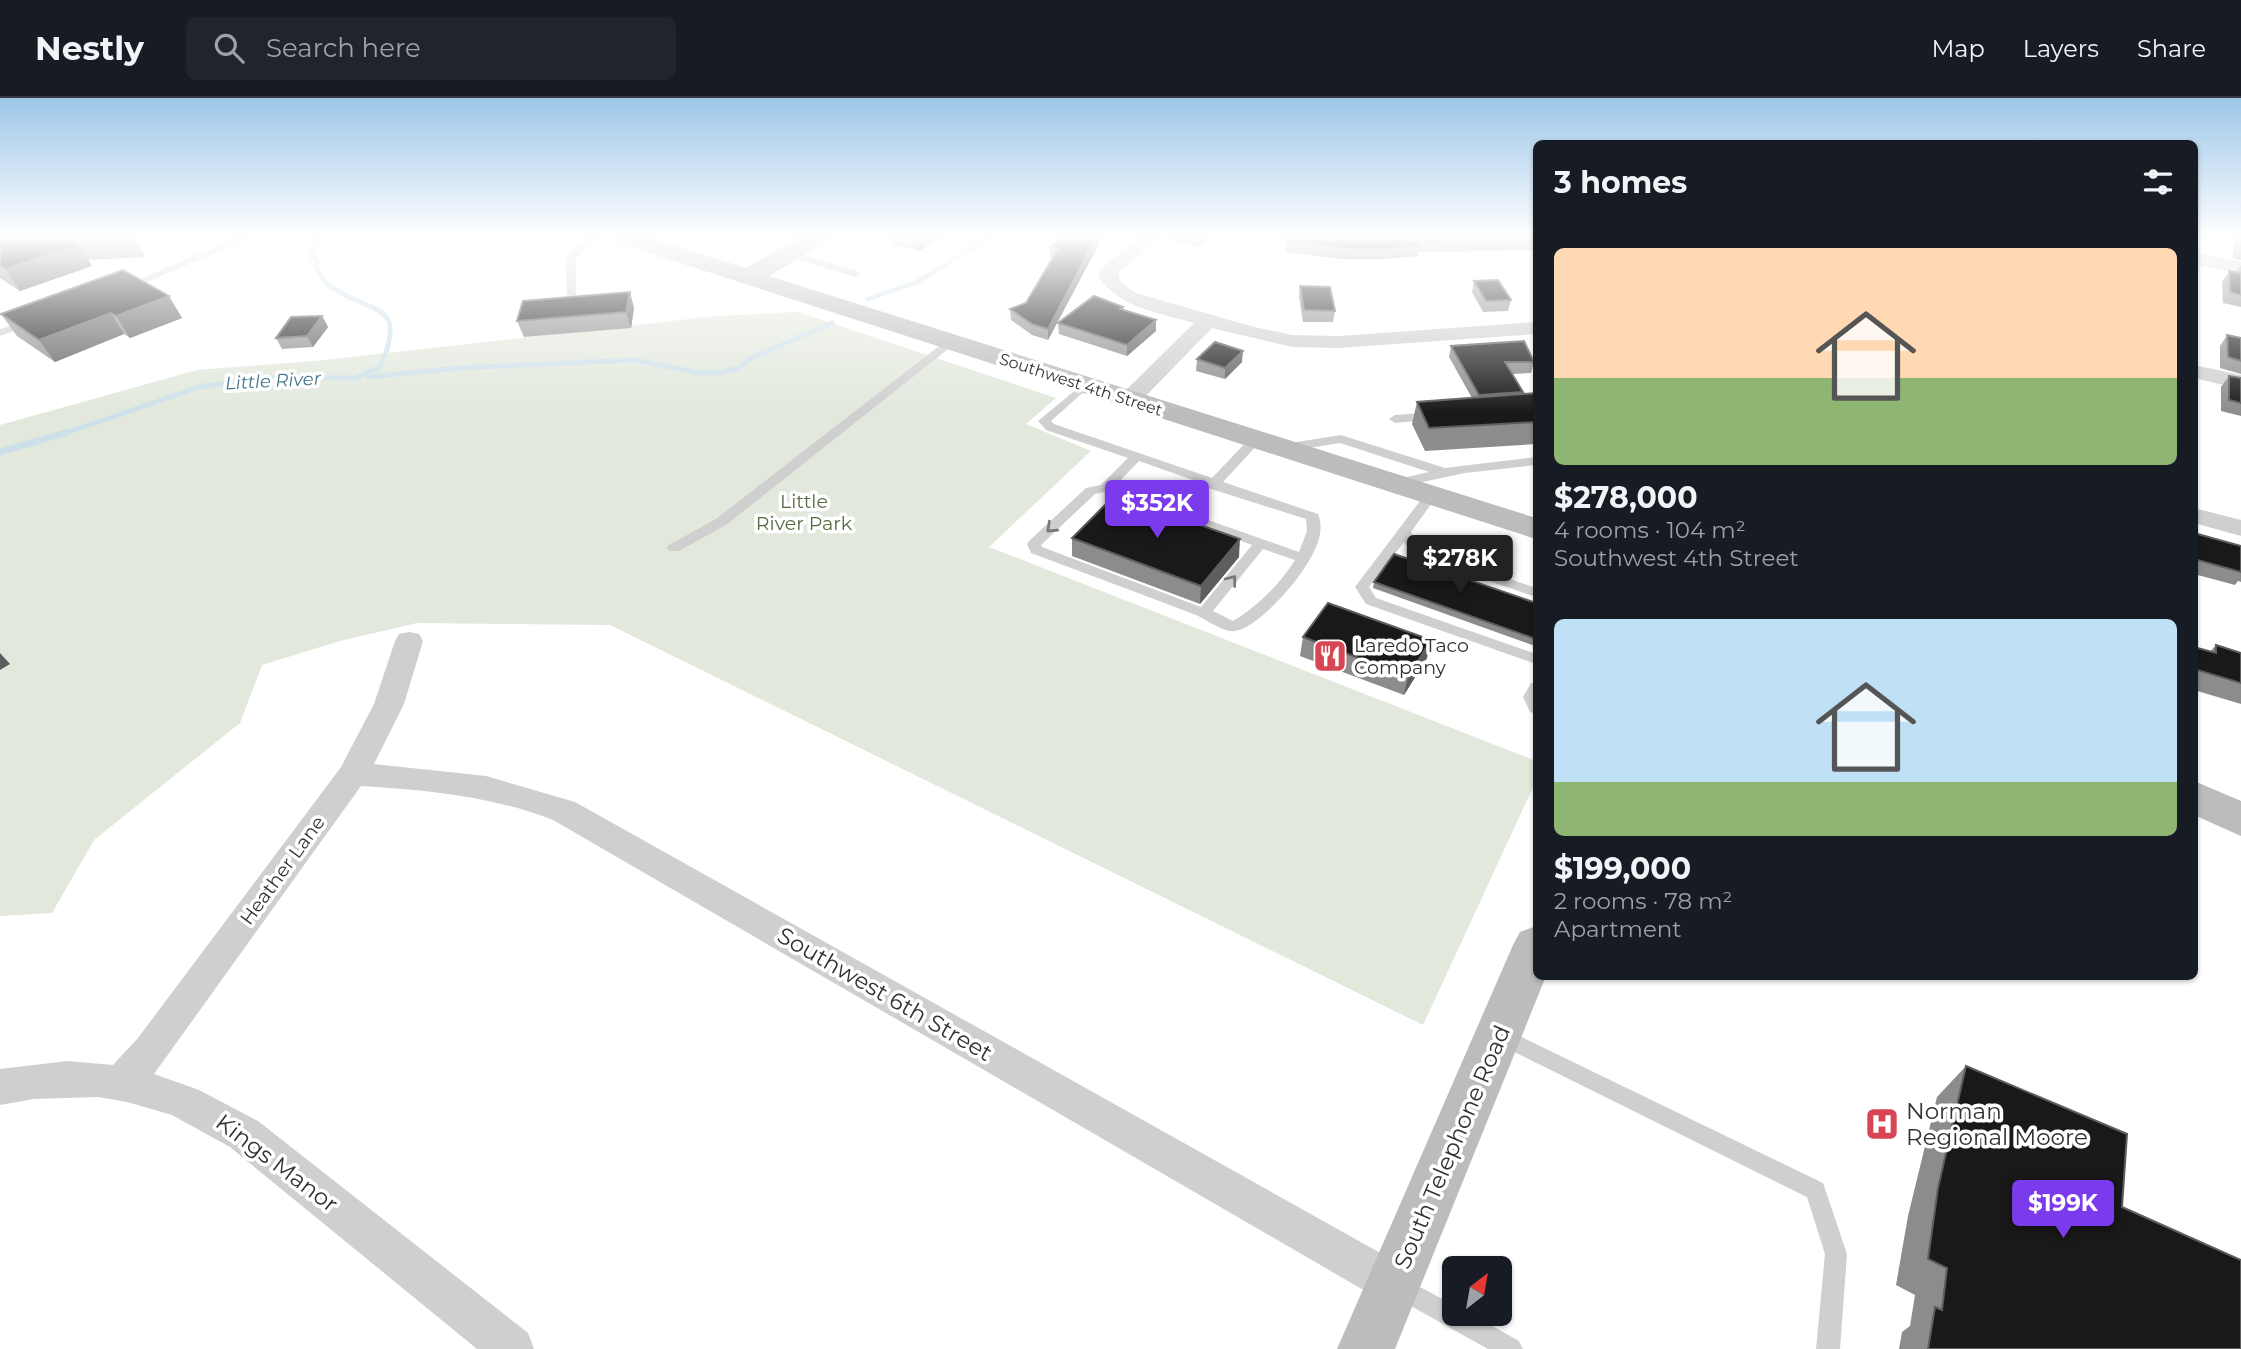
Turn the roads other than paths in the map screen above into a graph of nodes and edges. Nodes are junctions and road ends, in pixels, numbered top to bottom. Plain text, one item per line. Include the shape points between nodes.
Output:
1 (571, 296) edge
2 (809, 296) edge
3 (1128, 296) edge
4 (571, 304) edge
5 (39, 319) edge
6 (1208, 320) junction
7 (1533, 328) edge
8 (0, 333) edge
9 (951, 342) junction
10 (2198, 372) edge
11 (2241, 382) edge
12 (1084, 386) junction
13 (1129, 400) junction
14 (1447, 415) edge
15 (1395, 419) dead end
16 (1267, 444) junction
17 (1135, 458) junction
18 (1533, 462) edge
19 (1437, 484) junction
20 (1213, 485) junction
21 (1105, 488) junction
22 (2198, 516) edge
23 (1521, 519) edge
24 (2241, 527) edge
25 (1404, 531) junction
26 (1261, 543) junction
27 (674, 548) dead end
28 (1305, 559) junction
29 (1533, 592) edge
30 (1204, 613) junction
31 (409, 641) dead end
32 (1533, 658) edge
33 (353, 774) junction
34 (2198, 798) edge
35 (2241, 820) edge
36 (1533, 952) edge
37 (1499, 1035) junction
38 (124, 1082) junction
39 (0, 1087) edge
40 (1394, 1284) junction
41 (512, 1349) edge
42 (1366, 1349) edge
43 (1511, 1349) edge
44 (1828, 1349) edge

1 - 4 lane
2 - 9 main road, Southwest 4th Street
3 - 6 street
5 - 8 lane
6 - 7 street via 1271,337 1312,342
6 - 13 street
9 - 12 main road, Southwest 4th Street
9 - 27 lane via 721,522
10 - 11 street
12 - 13 main road, Southwest 4th Street
12 - 17 lane via 1044,421
13 - 16 main road, Southwest 4th Street
14 - 15 lane
16 - 19 main road, Southwest 4th Street via 1394,484
16 - 19 lane via 1341,439
16 - 20 lane
17 - 20 lane
17 - 21 lane
18 - 19 lane
19 - 23 main road, Southwest 4th Street
19 - 25 lane
20 - 28 lane via 1313,517 1316,528
21 - 26 lane
21 -> 30 lane via 1091,491 1034,544 1036,550
22 - 24 street
25 - 29 lane via 1417,552
25 - 32 lane via 1362,587 1371,601
26 - 28 lane
30 -> 26 lane
28 - 30 lane via 1251,619 1234,627
31 - 33 street, Heather Lane via 389,704
33 - 38 street, Heather Lane
33 - 40 street, Southwest 6th Street via 461,781 523,795 564,811
34 - 35 main road
36 - 37 main road, South Telephone Road
37 - 40 main road, South Telephone Road
37 - 44 lane via 1815,1190 1836,1254
38 - 39 street, Kings Manor via 52,1080
38 - 41 street, Kings Manor via 206,1111 244,1134
40 - 42 main road, South Telephone Road
40 - 43 lane

